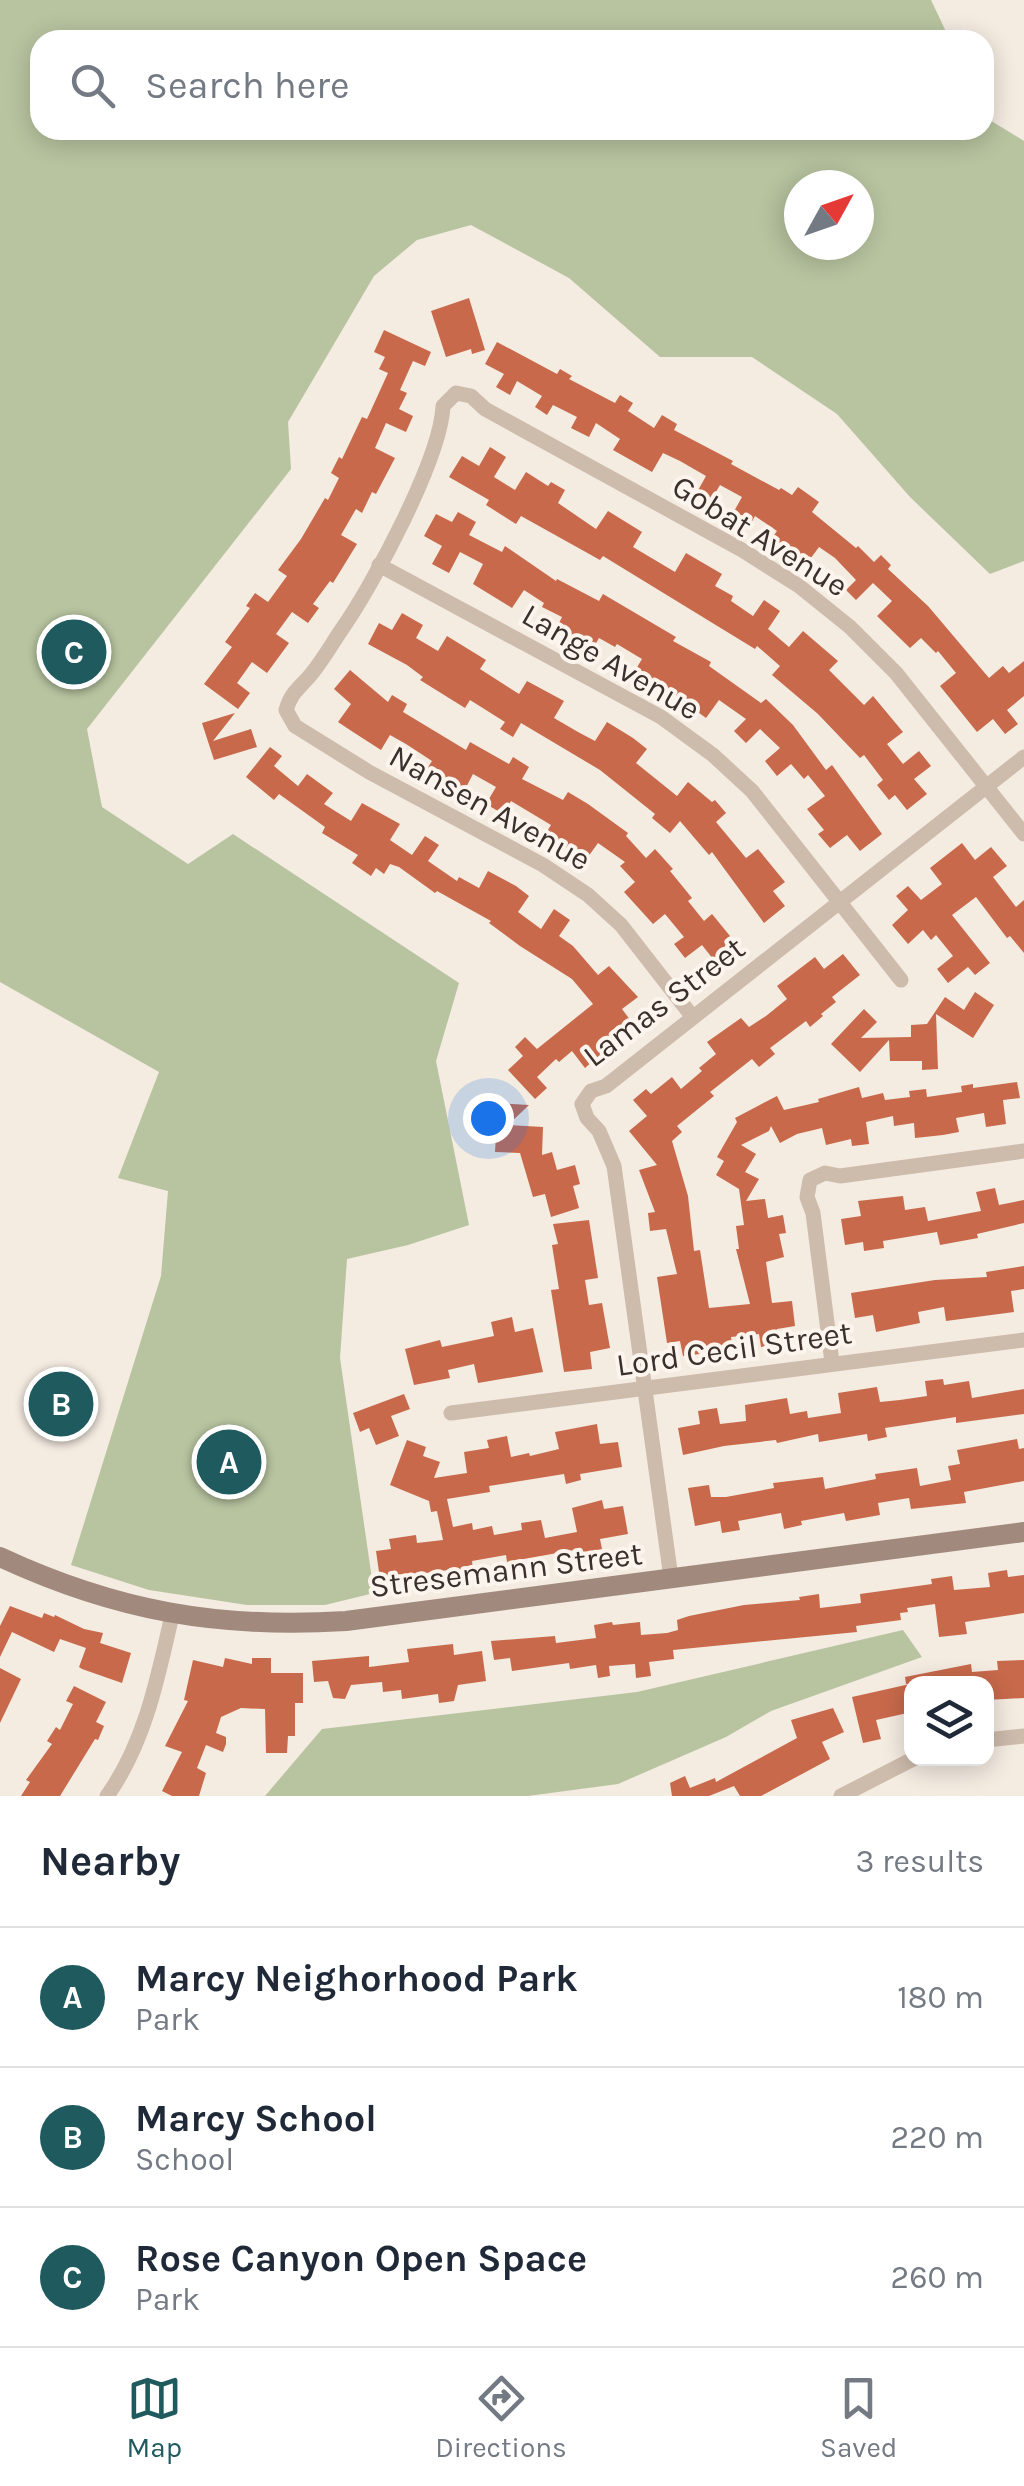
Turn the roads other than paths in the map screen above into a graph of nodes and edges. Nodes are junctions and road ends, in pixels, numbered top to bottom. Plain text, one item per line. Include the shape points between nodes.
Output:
1 (380, 565) junction
2 (1024, 757) edge
3 (987, 787) junction
4 (1024, 834) edge
5 (840, 902) junction
6 (901, 980) dead end
7 (692, 1016) junction
8 (1024, 1151) edge
9 (1024, 1340) edge
10 (832, 1362) junction
11 (647, 1389) junction
12 (451, 1413) dead end
13 (1024, 1532) edge
14 (1, 1560) edge
15 (671, 1578) junction
16 (172, 1615) junction
17 (1024, 1736) edge
18 (994, 1739) edge
19 (904, 1765) edge
20 (864, 1790) edge
21 (107, 1796) edge
22 (840, 1796) edge

1 - 3 street, Gobat Avenue via 442,426 443,406 456,393 470,396 798,586 896,673
1 - 5 street, Lange Avenue via 661,718 700,746 752,791
1 - 7 street, Nansen Avenue via 346,624 291,692 286,710 295,726 588,894 621,925
2 - 3 street, Lamas Street
3 - 4 street, Gobat Avenue
3 - 5 street, Lamas Street
5 - 6 street, Lange Avenue
5 - 7 street, Lamas Street
7 - 11 street, Lamas Street via 582,1104 614,1166
8 - 10 street via 810,1180 807,1197
9 - 10 street, Lord Cecil Street
10 - 11 street, Lord Cecil Street
11 - 12 street, Lord Cecil Street
11 - 15 street, Lamas Street
13 - 15 street, Stresemann Street
14 - 16 street, Stresemann Street
15 - 16 street, Stresemann Street via 346,1621 263,1624
16 - 21 street via 153,1696
17 - 18 street
19 - 20 street
20 - 22 street

